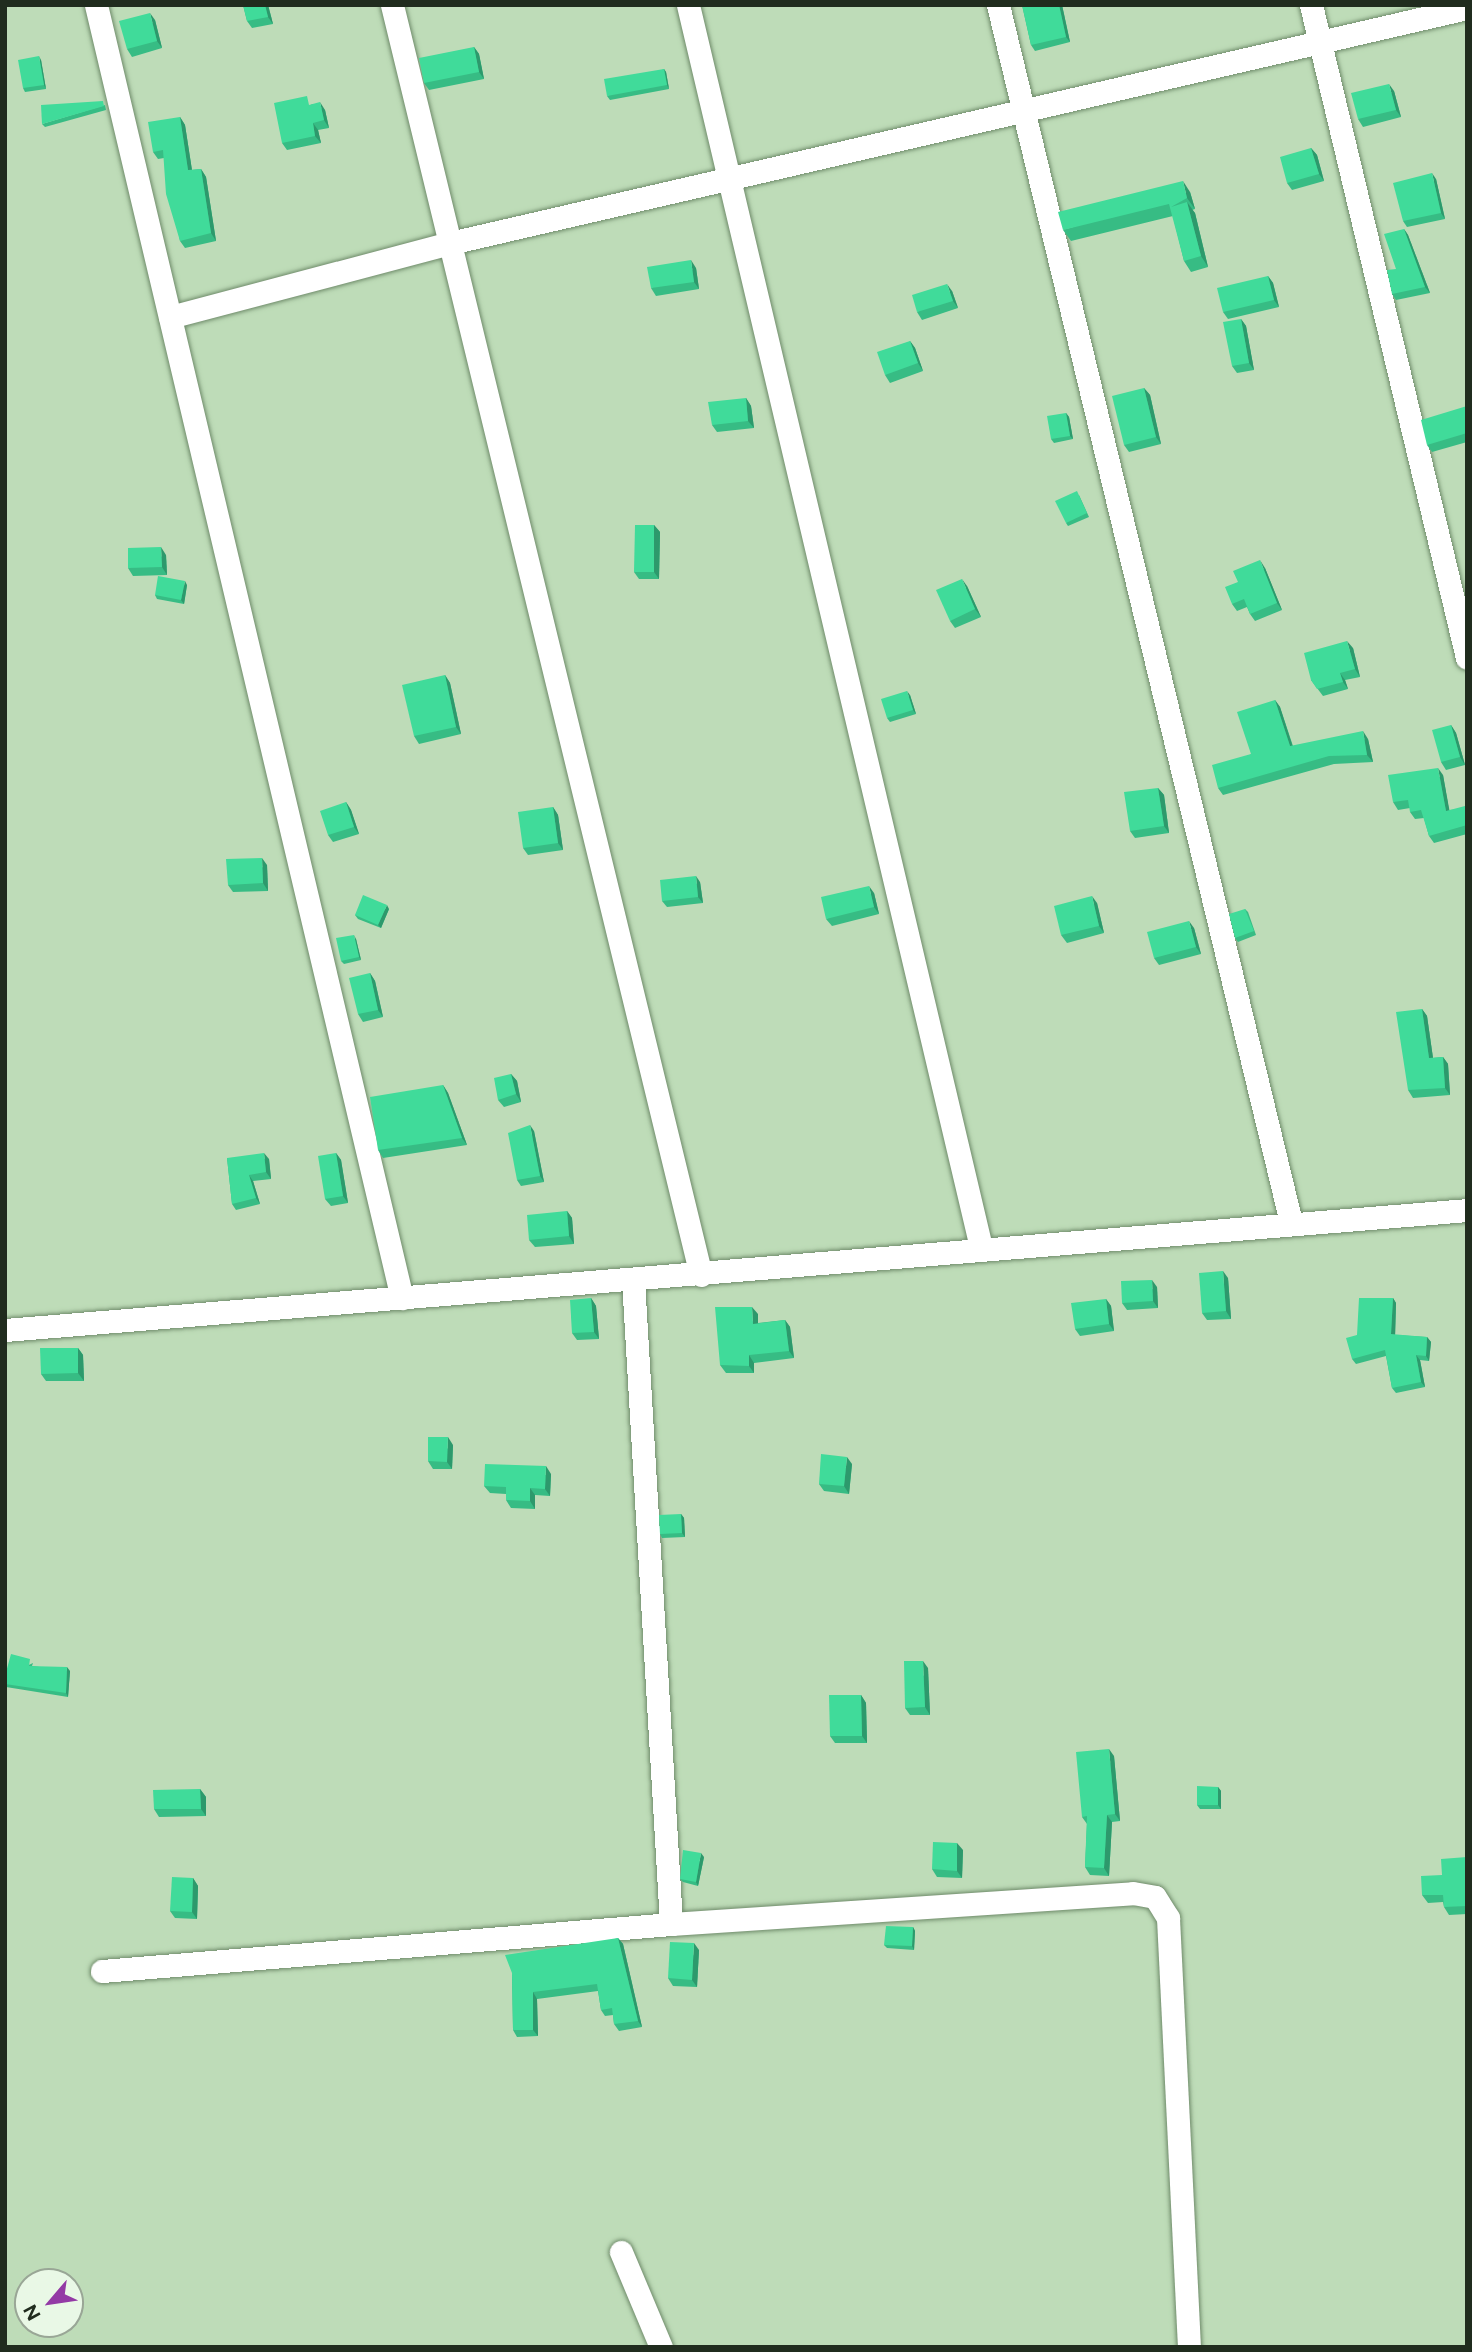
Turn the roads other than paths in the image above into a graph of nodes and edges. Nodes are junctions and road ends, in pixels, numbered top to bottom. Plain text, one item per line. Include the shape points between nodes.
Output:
1 (96, 5) edge
2 (391, 5) edge
3 (688, 5) edge
4 (998, 5) edge
5 (1311, 5) edge
6 (1467, 8) edge
7 (1321, 40) junction
8 (1021, 107) junction
9 (727, 180) junction
10 (450, 243) junction
11 (170, 317) junction
12 (1467, 658) edge
13 (1467, 1210) edge
14 (1291, 1223) junction
15 (981, 1247) junction
16 (701, 1275) junction
17 (633, 1280) junction
18 (402, 1298) junction
19 (5, 1330) edge
20 (671, 1923) junction
21 (102, 1971) dead end
22 (621, 2252) dead end
23 (661, 2347) edge
24 (1189, 2347) edge

1 - 11 street
2 - 10 street
3 - 9 street
4 - 8 street
5 - 7 street
6 - 7 street
7 - 8 street
7 - 12 street
8 - 9 street
8 - 14 street
9 - 10 street
9 - 15 street
10 - 11 street
10 - 16 street
11 - 18 street
13 - 14 street
14 - 15 street
15 - 16 street
16 - 17 street
17 - 18 street
17 - 20 street
18 - 19 street
20 - 21 street
20 - 24 street via 1133,1893 1155,1897 1168,1918
22 - 23 street

